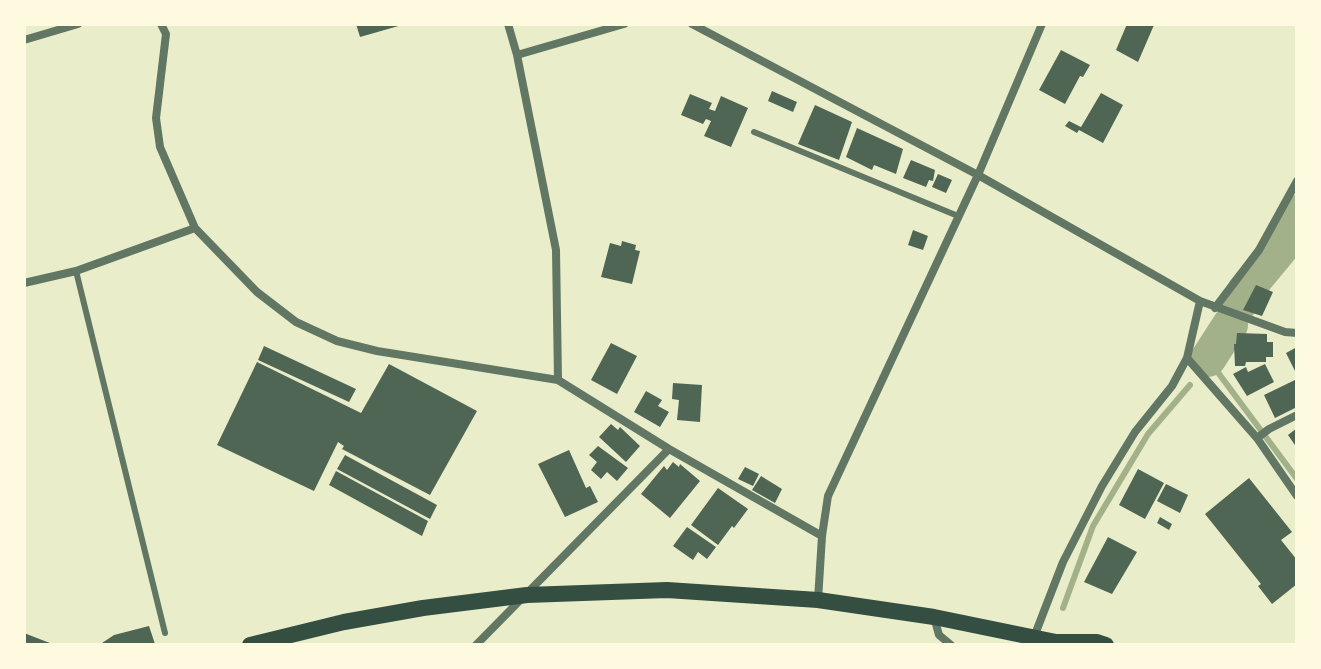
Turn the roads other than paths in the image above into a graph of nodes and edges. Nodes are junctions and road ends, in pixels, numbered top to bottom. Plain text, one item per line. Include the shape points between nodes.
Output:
1 (78, 24) edge
2 (161, 24) edge
3 (508, 24) edge
4 (624, 24) edge
5 (692, 24) edge
6 (1042, 24) edge
7 (24, 40) edge
8 (517, 55) junction
9 (754, 132) dead end
10 (978, 175) junction
11 (1297, 181) edge
12 (958, 216) junction
13 (195, 228) junction
14 (76, 271) junction
15 (24, 283) edge
16 (1200, 301) junction
17 (1215, 308) junction
18 (1297, 333) edge
19 (1187, 358) junction
20 (558, 380) junction
21 (1297, 415) edge
22 (1257, 438) junction
23 (669, 449) junction
24 (1297, 496) edge
25 (822, 536) junction
26 (527, 595) junction
27 (818, 600) junction
28 (934, 617) junction
29 (165, 633) dead end
30 (1032, 642) edge
31 (1059, 644) edge
32 (1104, 644) edge
33 (250, 645) edge
34 (476, 645) edge
35 (951, 645) edge

1 - 7 street
2 - 13 street via 166,34 156,118 160,147
3 - 8 street
4 - 8 street
5 - 10 street
6 - 10 street
8 - 20 street via 556,250
9 - 12 lane
10 - 12 street
10 - 16 street
11 - 17 street via 1259,250
12 - 25 street via 828,496
13 - 14 street
13 - 20 street via 257,292 296,322 337,341
14 - 15 street
14 - 29 lane
16 - 17 street
16 - 19 street
17 - 18 street
19 - 22 street
19 - 30 street via 1102,486 1063,562
20 - 23 street
21 - 22 street
22 - 24 street
23 - 25 street
23 - 26 street
25 - 27 street
26 - 27 main road via 667,590
26 - 33 main road via 344,622
26 - 34 street
27 - 28 main road
28 - 30 main road
28 - 35 street via 939,635
30 - 31 main road
31 - 32 main road

